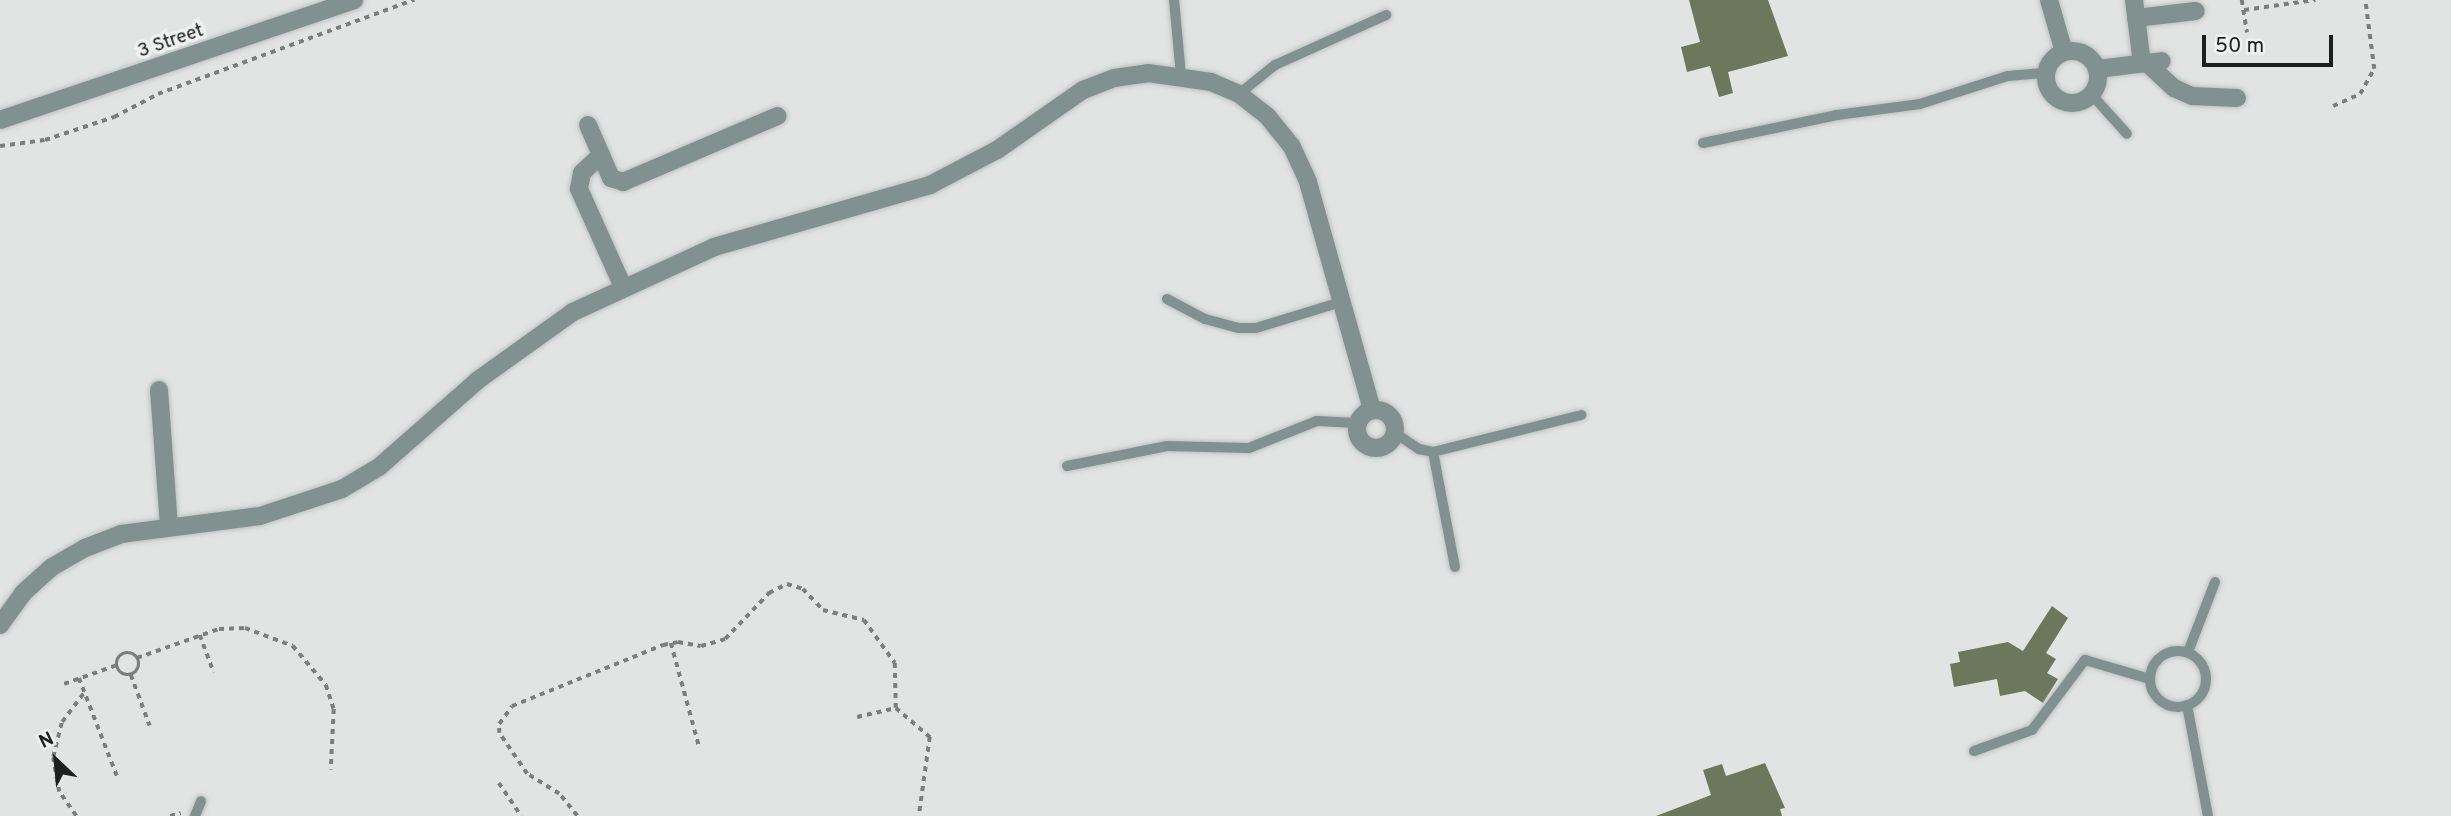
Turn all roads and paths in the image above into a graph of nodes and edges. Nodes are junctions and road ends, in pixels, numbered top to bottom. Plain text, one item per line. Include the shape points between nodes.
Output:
1 (354, 0) edge
2 (414, 0) edge
3 (1174, 0) edge
4 (2049, 0) edge
5 (2134, 0) edge
6 (2242, 0) edge
7 (2315, 0) edge
8 (2365, 0) edge
9 (332, 4) edge
10 (2244, 10) junction
11 (2196, 11) dead end
12 (1386, 15) dead end
13 (2136, 18) junction
14 (2247, 33) dead end
15 (2064, 52) junction
16 (2150, 62) junction
17 (2098, 69) junction
18 (2046, 73) junction
19 (1181, 75) junction
20 (1239, 94) junction
21 (2092, 94) junction
22 (2237, 98) dead end
23 (2333, 106) dead end
24 (778, 116) dead end
25 (0, 120) edge
26 (588, 125) dead end
27 (2127, 134) dead end
28 (1703, 143) dead end
29 (0, 146) edge
30 (601, 155) junction
31 (623, 287) junction
32 (1167, 299) dead end
33 (1341, 302) junction
34 (159, 390) dead end
35 (1372, 410) junction
36 (1581, 415) dead end
37 (1357, 422) junction
38 (1395, 433) junction
39 (1433, 452) junction
40 (1067, 466) dead end
41 (169, 527) junction
42 (1455, 566) dead end
43 (2215, 582) dead end
44 (0, 625) edge
45 (200, 635) junction
46 (671, 643) junction
47 (2188, 652) junction
48 (136, 658) junction
49 (117, 665) junction
50 (214, 673) dead end
51 (131, 675) junction
52 (79, 678) junction
53 (2150, 679) junction
54 (64, 684) dead end
55 (85, 692) junction
56 (2187, 705) junction
57 (896, 708) junction
58 (857, 717) dead end
59 (150, 726) dead end
60 (699, 747) dead end
61 (1974, 751) dead end
62 (331, 770) dead end
63 (117, 776) dead end
64 (499, 783) dead end
65 (201, 801) dead end
66 (76, 816) edge
67 (195, 816) edge
68 (521, 816) edge
69 (577, 816) edge
70 (919, 816) edge
71 (2208, 816) edge

1 - 9 street, 3 Street
2 - 29 path via 158,94 114,117 45,140
3 - 19 lane
4 - 15 street
5 - 13 street
6 - 10 path
7 - 10 path
8 - 23 path via 2374,69 2360,94
9 - 25 street, 3 Street
10 - 14 path
11 - 13 street
12 - 20 lane via 1275,65
13 - 16 street
15 - 17 street via 2085,53
15 - 18 street via 2052,60
16 - 17 street
16 - 22 street via 2167,82 2192,96
17 - 21 street
18 - 21 street via 2048,88 2058,99 2079,102
18 - 28 lane via 2000,78 1920,104 1837,115
19 - 20 street
19 - 31 street via 1126,76 1083,90 997,150 930,185 726,243
20 - 33 street via 1268,117 1292,147 1308,182
21 - 27 lane
24 - 30 street via 623,182 611,178
26 - 30 street
30 - 31 street via 582,173 579,189
31 - 41 street via 524,344 387,460 342,489 260,516
32 - 33 lane via 1213,322 1239,328 1256,328
33 - 35 street
34 - 41 street
35 - 37 street
35 - 38 street via 1390,415
36 - 39 lane
37 - 38 street via 1357,435 1370,448 1388,444
37 - 40 lane via 1317,421 1249,448 1167,446
38 - 39 lane via 1419,449
39 - 42 lane
41 - 44 street via 121,534 85,548 42,576
43 - 47 lane
45 - 48 path
45 - 50 path
45 - 62 path via 245,628 270,634 312,663 334,709
46 - 57 path via 701,646 725,639 769,593 795,585 823,610 864,620 895,663
46 - 60 path
46 - 69 path via 523,698 499,724 499,733 527,774 559,794
47 - 53 lane via 2166,654 2154,664
47 - 56 lane via 2200,661 2206,675 2200,697
48 - 49 path via 122,654
48 - 51 path via 137,670
49 - 51 path via 123,674
49 - 52 path
51 - 59 path
52 - 54 path
52 - 55 path
53 - 56 lane via 2159,699 2172,706
53 - 61 lane via 2085,660 2032,730
55 - 63 path
55 - 66 path via 62,722 53,757 59,792
56 - 71 lane
57 - 58 path
57 - 70 path via 930,737
64 - 68 path
65 - 67 lane

